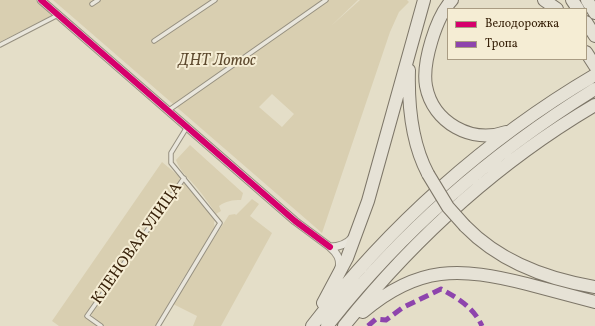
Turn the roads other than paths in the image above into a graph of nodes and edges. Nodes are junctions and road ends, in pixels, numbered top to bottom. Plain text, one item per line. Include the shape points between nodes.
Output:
1 (41, 0) edge
2 (98, 0) edge
3 (215, 0) edge
4 (326, 0) edge
5 (424, 0) edge
6 (452, 0) edge
7 (544, 0) edge
8 (586, 0) edge
9 (92, 4) dead end
10 (556, 8) edge
11 (595, 13) edge
12 (58, 15) junction
13 (587, 24) edge
14 (595, 36) edge
15 (154, 41) dead end
16 (0, 45) edge
17 (410, 51) junction
18 (587, 54) edge
19 (595, 66) edge
20 (595, 75) edge
21 (595, 89) edge
22 (595, 105) edge
23 (169, 110) junction
24 (188, 126) junction
25 (514, 129) junction
26 (184, 178) junction
27 (358, 231) junction
28 (330, 247) junction
29 (336, 280) junction
30 (595, 287) edge
31 (595, 302) edge
32 (101, 326) edge
33 (158, 326) edge
34 (311, 326) edge
35 (327, 326) edge
36 (344, 326) edge
37 (347, 326) edge

1 - 12 street
2 - 9 lane
3 - 15 lane
4 - 23 lane
5 - 17 highway
6 - 25 highway via 440,18 429,54 426,85 432,102 446,121 469,133 489,136
7 - 10 highway
8 - 11 highway
12 - 16 lane
12 - 23 street
13 - 14 highway
17 - 27 highway
17 - 30 highway, bridge via 409,99 420,155 448,207 480,240 508,260 553,278
18 - 19 highway
20 - 25 highway
21 - 35 highway via 526,136 461,187 388,256
22 - 36 highway via 539,141 468,196 395,267
23 - 24 street
24 - 26 lane, КЛЕНОВАЯ УЛИЦА via 171,153 171,163
24 - 28 street via 295,220
25 - 34 highway via 454,176 401,226
26 - 32 lane, КЛЕНОВАЯ УЛИЦА via 87,316
26 - 33 lane, КЛЕНОВАЯ УЛИЦА via 220,223
27 - 28 street via 346,244
27 - 29 highway
28 - 29 street via 339,259
29 - 34 highway
31 - 37 highway via 488,275 458,272 416,280 388,292

